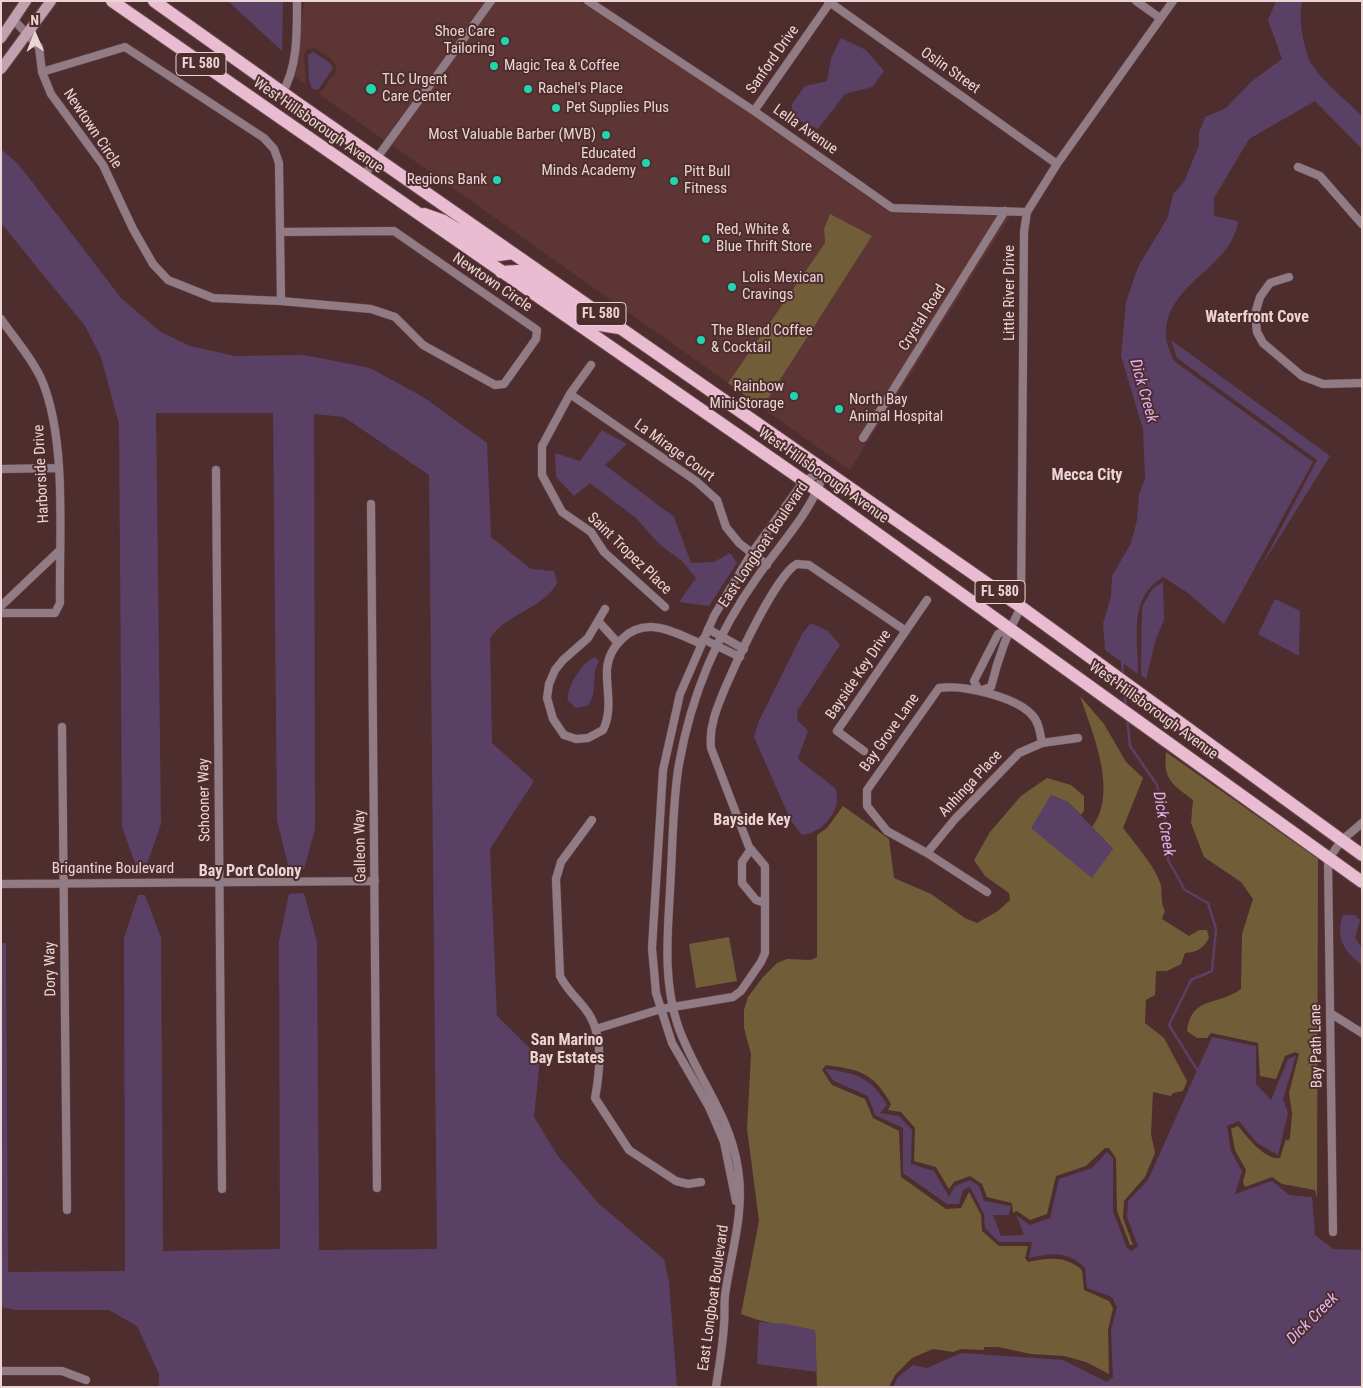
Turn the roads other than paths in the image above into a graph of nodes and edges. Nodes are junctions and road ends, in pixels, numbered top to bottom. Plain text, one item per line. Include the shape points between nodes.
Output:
1 (26, 1) edge
2 (51, 1) edge
3 (112, 1) edge
4 (154, 1) edge
5 (297, 1) edge
6 (490, 1) edge
7 (588, 1) edge
8 (1136, 1) edge
9 (1173, 1) edge
10 (830, 2) edge
11 (1160, 18) junction
12 (13, 19) junction
13 (28, 35) junction
14 (1, 38) edge
15 (1, 69) edge
16 (42, 72) junction
17 (282, 93) junction
18 (754, 111) junction
19 (376, 159) junction
20 (1057, 164) junction
21 (1298, 167) dead end
22 (363, 177) junction
23 (409, 209) junction
24 (1005, 212) junction
25 (1027, 212) junction
26 (1362, 224) edge
27 (280, 232) junction
28 (513, 253) junction
29 (501, 272) junction
30 (1289, 277) dead end
31 (281, 300) junction
32 (1, 319) edge
33 (622, 328) junction
34 (591, 365) dead end
35 (1362, 383) edge
36 (570, 394) junction
37 (863, 438) dead end
38 (1, 468) edge
39 (58, 468) junction
40 (216, 470) dead end
41 (825, 470) junction
42 (804, 481) junction
43 (818, 492) junction
44 (371, 504) dead end
45 (59, 551) junction
46 (751, 554) junction
47 (767, 565) junction
48 (927, 600) dead end
49 (1, 606) edge
50 (664, 607) dead end
51 (1021, 607) junction
52 (605, 609) dead end
53 (1, 613) edge
54 (599, 622) junction
55 (1010, 628) junction
56 (708, 629) junction
57 (906, 631) junction
58 (721, 636) junction
59 (702, 642) junction
60 (618, 643) junction
61 (717, 646) junction
62 (744, 649) junction
63 (740, 657) junction
64 (980, 670) junction
65 (994, 675) junction
66 (979, 691) junction
67 (62, 727) dead end
68 (1078, 738) dead end
69 (1042, 743) junction
70 (864, 751) dead end
71 (592, 820) dead end
72 (1362, 823) edge
73 (1341, 841) junction
74 (751, 849) junction
75 (927, 853) junction
76 (1362, 855) edge
77 (1328, 860) junction
78 (375, 881) junction
79 (220, 882) junction
80 (1362, 882) edge
81 (1, 884) edge
82 (64, 884) junction
83 (987, 892) dead end
84 (765, 903) junction
85 (672, 1007) junction
86 (660, 1009) junction
87 (1330, 1013) junction
88 (596, 1029) junction
89 (1362, 1033) edge
90 (701, 1182) dead end
91 (377, 1188) dead end
92 (222, 1189) dead end
93 (67, 1210) dead end
94 (738, 1213) junction
95 (1332, 1232) dead end
96 (1, 1371) edge
97 (86, 1380) dead end
98 (716, 1387) edge

1 - 12 street
2 - 13 street
3 - 22 main road, West Hillsborough Avenue / FL 580
4 - 17 main road, West Hillsborough Avenue / FL 580
5 - 17 street via 297,34 290,80
6 - 19 street
7 - 18 street, Lella Avenue
8 - 11 street
9 - 11 street, Little River Drive
10 - 18 street, Sanford Drive
10 - 20 street, Oslin Street
11 - 20 street, Little River Drive
12 - 13 street, Newtown Circle
12 - 14 street
13 - 15 street
13 - 16 street, Newtown Circle via 39,47
16 - 27 street, Newtown Circle via 125,47 264,138 274,149 279,163
16 - 31 street, Newtown Circle via 51,94 103,165 153,264 168,280 213,298
17 - 19 main road, West Hillsborough Avenue / FL 580
18 - 24 street, Lella Avenue via 892,208
19 - 22 street
19 - 28 main road, West Hillsborough Avenue / FL 580
20 - 25 street, Little River Drive
21 - 26 street via 1320,176
22 - 23 main road, West Hillsborough Avenue / FL 580
23 - 28 main road via 444,221 499,254
23 - 29 main road, West Hillsborough Avenue / FL 580
24 - 25 street, Lella Avenue
24 - 37 street, Crystal Road
25 - 51 street, Little River Drive via 1024,232
27 - 31 street, Newtown Circle
27 - 31 street, Newtown Circle via 394,232 537,330 536,339 504,384 495,385 423,345 395,318 371,310
28 - 33 main road, West Hillsborough Avenue / FL 580
29 - 33 main road via 518,271 600,326
29 - 42 main road, West Hillsborough Avenue / FL 580
30 - 35 street via 1270,283 1260,297 1255,314 1257,332 1263,344 1302,376 1323,384
32 - 39 street, Harborside Drive via 43,383 55,424
33 - 41 main road, West Hillsborough Avenue / FL 580
34 - 36 street, Saint Tropez Place
36 - 46 street, La Mirage Court via 718,500 726,527
36 - 50 street, Saint Tropez Place via 542,446 542,475 562,512 591,532 604,552
38 - 39 street
39 - 45 street, Harborside Drive
40 - 79 street, Schooner Way
41 - 42 street, East Longboat Boulevard
41 - 43 street, East Longboat Boulevard
41 - 51 main road, West Hillsborough Avenue / FL 580
42 - 43 main road, West Hillsborough Avenue / FL 580
42 - 46 street, East Longboat Boulevard
43 - 47 street, East Longboat Boulevard
43 - 55 main road, West Hillsborough Avenue / FL 580
44 - 78 street, Galleon Way
45 - 49 street
45 - 53 street, Harborside Drive via 60,603 55,613
46 - 47 street, La Mirage Court
46 - 56 street, East Longboat Boulevard
47 - 58 street, East Longboat Boulevard
48 - 57 street, Bayside Key Drive
51 - 55 street, Little River Drive
51 - 73 main road, West Hillsborough Avenue / FL 580
52 - 54 street
54 - 60 street
54 - 60 street via 584,642 559,665 549,684 549,712 564,735 588,738 603,730 608,711 608,662
55 - 64 street via 998,634
55 - 65 street via 1008,639 999,651
55 - 77 main road, West Hillsborough Avenue / FL 580
56 - 58 street
56 - 59 street, East Longboat Boulevard
57 - 62 street, Bayside Key Drive via 802,563 787,571
57 - 70 street, Bayside Key Drive via 837,731
58 - 61 street, East Longboat Boulevard
58 - 62 street
59 - 60 street via 653,626 630,632
59 - 61 street
59 - 86 street, East Longboat Boulevard via 675,712 660,793 652,948
61 - 63 street
61 - 85 street, East Longboat Boulevard via 693,706 677,777 667,953
62 - 63 street, Bayside Key Drive
63 - 74 street, Bayside Key Drive via 717,707 710,741
64 - 65 street
64 - 66 street via 974,681
65 - 66 street via 991,687
66 - 69 street via 1015,702 1031,713 1037,720
66 - 75 street, Bay Grove Lane via 951,686 939,688 867,790 867,806 887,831
67 - 82 street, Dory Way
68 - 69 street, Anhinga Place
69 - 75 street, Anhinga Place via 1019,753
71 - 88 street via 561,862 556,878 560,976 566,988 587,1011
72 - 73 street
73 - 76 main road, West Hillsborough Avenue / FL 580
73 - 77 street
74 - 84 street, Bayside Key Drive via 765,866
74 - 84 street via 743,859 742,883 756,900
75 - 83 street, Bay Grove Lane
77 - 80 main road, West Hillsborough Avenue / FL 580
77 - 87 street, Bay Path Lane
78 - 79 street, Brigantine Boulevard
78 - 91 street, Galleon Way
79 - 82 street, Brigantine Boulevard
79 - 92 street, Schooner Way
81 - 82 street, Brigantine Boulevard
82 - 93 street, Dory Way
84 - 85 street, Bayside Key Drive via 764,958 744,988 733,997
85 - 86 street, Bayside Key Drive
85 - 94 street, East Longboat Boulevard via 683,1039 730,1132 740,1185
86 - 88 street, Bayside Key Drive
86 - 94 street, East Longboat Boulevard via 677,1054 709,1107 724,1142
87 - 89 street
87 - 95 street, Bay Path Lane
88 - 90 street via 600,1072 595,1098 629,1150 676,1181 688,1184
94 - 98 street, East Longboat Boulevard via 725,1295
96 - 97 street via 62,1371

